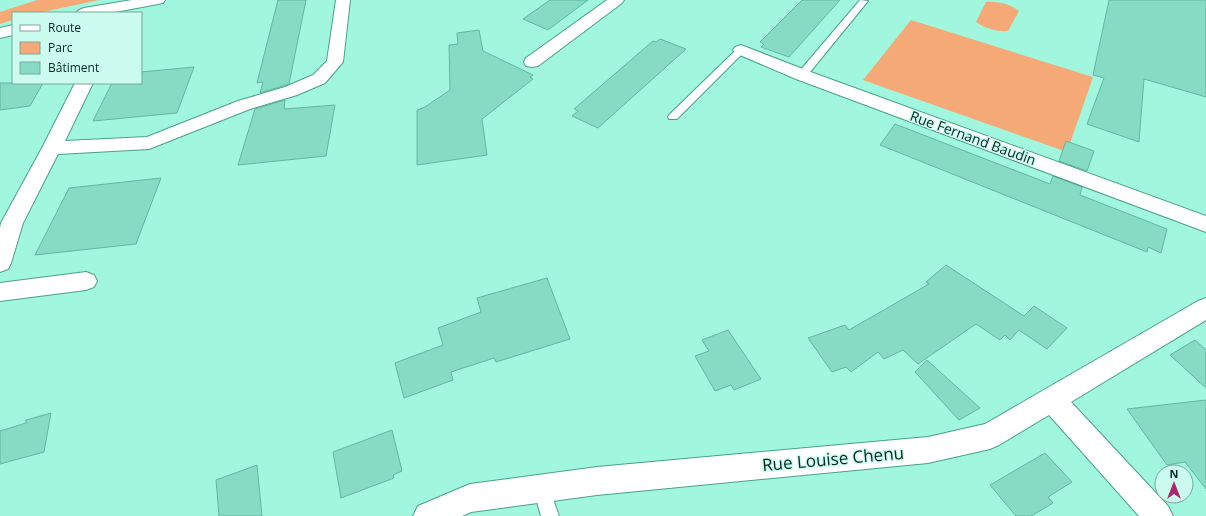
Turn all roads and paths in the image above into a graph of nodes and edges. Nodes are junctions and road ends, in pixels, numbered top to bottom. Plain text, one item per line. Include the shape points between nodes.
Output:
1 (158, 0) edge
2 (343, 0) edge
3 (617, 0) edge
4 (864, 1) dead end
5 (135, 8) edge
6 (94, 12) edge
7 (12, 30) edge
8 (0, 33) edge
9 (741, 50) joint
10 (532, 62) dead end
11 (802, 75) junction
12 (84, 84) edge
13 (673, 117) dead end
14 (52, 148) junction
15 (1206, 224) edge
16 (0, 264) edge
17 (86, 281) dead end
18 (0, 292) edge
19 (1206, 308) edge
20 (1052, 399) junction
21 (541, 488) junction
22 (428, 516) edge
23 (550, 516) edge
24 (1158, 516) edge

1 - 5 street
2 - 14 street via 335,62 319,79 291,91 244,105 149,143
3 - 10 street
4 - 11 lane
5 - 6 street
7 - 8 street
9 - 11 street, Rue Fernand Baudin
9 - 13 lane
11 - 15 street, Rue Fernand Baudin
12 - 14 street
14 - 16 street via 12,223
17 - 18 street
19 - 20 street, Rue Louise Chenu
20 - 21 street, Rue Louise Chenu via 990,436 928,450
20 - 24 street
21 - 22 street, Rue Louise Chenu via 470,498
21 - 23 lane

